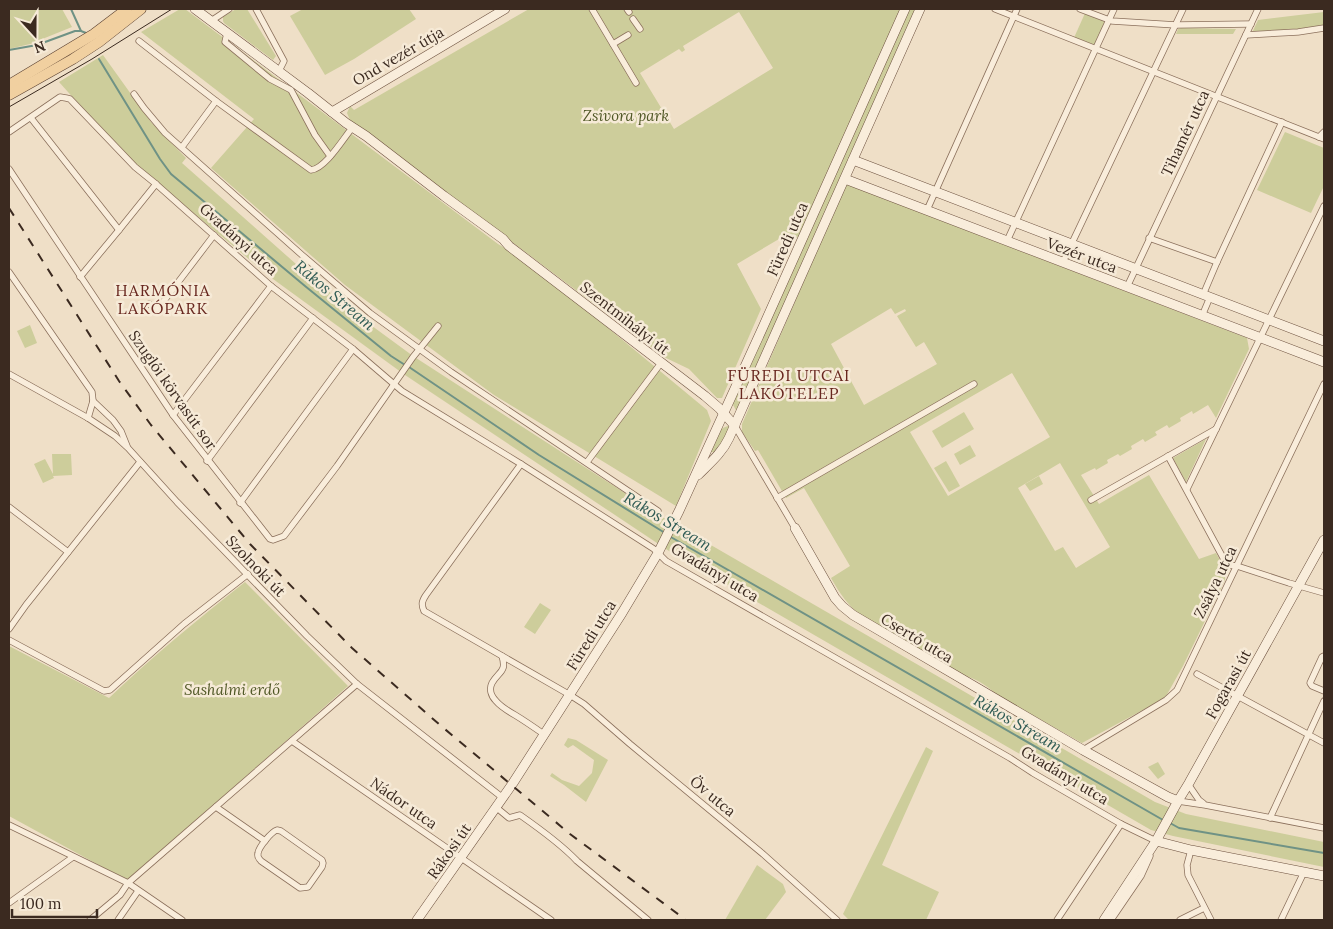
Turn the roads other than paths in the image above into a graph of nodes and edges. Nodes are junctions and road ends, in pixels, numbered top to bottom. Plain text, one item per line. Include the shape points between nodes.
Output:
1 (141, 9) edge
2 (148, 9) edge
3 (195, 9) edge
4 (229, 9) edge
5 (256, 9) edge
6 (505, 9) edge
7 (594, 9) edge
8 (905, 9) edge
9 (920, 9) edge
10 (995, 9) edge
11 (1017, 9) edge
12 (1080, 9) edge
13 (1114, 9) edge
14 (1183, 9) edge
15 (1258, 9) edge
16 (123, 13) edge
17 (1014, 16) junction
18 (633, 18) dead end
19 (1109, 20) junction
20 (211, 21) junction
21 (1250, 24) junction
22 (1176, 25) junction
23 (1324, 28) edge
24 (640, 29) dead end
25 (227, 33) junction
26 (628, 34) dead end
27 (1246, 35) junction
28 (139, 41) dead end
29 (613, 44) junction
30 (1096, 49) junction
31 (279, 71) junction
32 (1153, 71) junction
33 (636, 83) dead end
34 (9, 85) edge
35 (134, 94) dead end
36 (9, 95) edge
37 (1216, 96) junction
38 (216, 101) junction
39 (346, 102) junction
40 (332, 112) junction
41 (32, 118) junction
42 (1282, 122) junction
43 (349, 125) junction
44 (9, 132) edge
45 (1324, 132) edge
46 (1322, 138) edge
47 (182, 147) junction
48 (839, 155) junction
49 (330, 156) junction
50 (853, 160) junction
51 (834, 168) junction
52 (9, 169) edge
53 (845, 179) junction
54 (156, 184) junction
55 (934, 191) junction
56 (1324, 206) edge
57 (927, 210) junction
58 (1015, 223) junction
59 (119, 230) junction
60 (214, 235) junction
61 (1149, 238) junction
62 (1007, 241) junction
63 (1071, 245) junction
64 (1063, 262) junction
65 (1217, 262) junction
66 (1135, 268) junction
67 (9, 272) edge
68 (80, 277) junction
69 (271, 286) junction
70 (1127, 287) junction
71 (1206, 296) junction
72 (149, 304) dead end
73 (1202, 316) junction
74 (1270, 317) junction
75 (313, 318) junction
76 (438, 326) dead end
77 (1260, 338) junction
78 (1324, 342) edge
79 (419, 348) junction
80 (353, 349) junction
81 (1324, 362) edge
82 (661, 363) junction
83 (9, 374) edge
84 (393, 384) junction
85 (974, 384) dead end
86 (1324, 384) edge
87 (94, 402) junction
88 (724, 413) junction
89 (173, 415) junction
90 (88, 418) junction
91 (735, 426) junction
92 (1216, 429) junction
93 (744, 441) junction
94 (725, 445) junction
95 (128, 448) junction
96 (1168, 456) junction
97 (207, 461) junction
98 (140, 462) junction
99 (587, 462) junction
100 (521, 464) junction
101 (693, 480) junction
102 (1187, 489) junction
103 (778, 498) junction
104 (1091, 500) dead end
105 (240, 503) junction
106 (9, 507) edge
107 (658, 510) dead end
108 (795, 528) joint
109 (1324, 540) edge
110 (68, 552) junction
111 (658, 553) junction
112 (1237, 566) junction
113 (248, 574) junction
114 (1300, 585) junction
115 (1324, 592) edge
116 (9, 629) edge
117 (9, 640) edge
118 (502, 656) junction
119 (1324, 656) edge
120 (1197, 674) dead end
121 (357, 684) junction
122 (1324, 691) edge
123 (570, 694) junction
124 (1237, 697) junction
125 (1324, 701) edge
126 (545, 734) junction
127 (1308, 735) junction
128 (292, 741) junction
129 (1324, 743) edge
130 (1083, 750) junction
131 (1188, 784) junction
132 (503, 798) junction
133 (1178, 801) junction
134 (1205, 805) junction
135 (216, 807) junction
136 (496, 808) junction
137 (1270, 818) junction
138 (1120, 824) junction
139 (9, 825) edge
140 (1165, 825) junction
141 (1324, 828) edge
142 (265, 841) junction
143 (1156, 842) junction
144 (1179, 847) junction
145 (1190, 850) junction
146 (73, 857) junction
147 (461, 857) junction
148 (1304, 872) junction
149 (1324, 876) edge
150 (128, 884) junction
151 (138, 891) junction
152 (9, 903) edge
153 (1204, 908) junction
154 (90, 920) edge
155 (118, 920) edge
156 (182, 920) edge
157 (417, 920) edge
158 (551, 920) edge
159 (648, 920) edge
160 (837, 920) edge
161 (1056, 920) edge
162 (1104, 920) edge
163 (1111, 920) edge
164 (1180, 920) edge
165 (1210, 920) edge
166 (1281, 920) edge

1 - 16 main road
2 - 16 main road
3 - 20 street, Szentmihályi út
4 - 20 street
5 - 31 street via 284,61
6 - 39 street, Ond vezér útja
7 - 29 street
8 - 48 street, Füredi utca
9 - 50 street, Füredi utca
10 - 17 street
11 - 17 street
12 - 19 street
13 - 19 street
14 - 22 street
15 - 21 street, Tihamér utca
16 - 34 main road
16 - 36 main road via 99,42
17 - 30 street
17 - 55 street
18 - 24 street
19 - 22 street
19 - 30 street
20 - 25 street, Szentmihályi út
21 - 22 street
21 - 27 street, Tihamér utca
22 - 32 street
23 - 27 street
25 - 31 street, Szentmihályi út
25 - 49 street, Szentmihályi út via 225,42 270,79 291,90
26 - 29 street
27 - 37 street, Tihamér utca
28 - 38 street
29 - 33 street
30 - 32 street
30 - 58 street
31 - 40 street, Szentmihályi út
32 - 37 street
32 - 63 street
35 - 47 street, Gvadányi utca via 165,133
37 - 42 street
37 - 61 street, Tihamér utca
38 - 47 street
38 - 49 street via 311,170 316,170
39 - 40 street, Ond vezér útja
39 - 43 street
40 - 43 street, Szentmihályi út
41 - 44 street
41 - 54 street, Gvadányi utca via 60,98 70,99 135,167
41 - 59 street
42 - 46 street
42 - 65 street
43 - 49 street
43 - 82 street, Szentmihályi út via 384,150 404,174 439,193 503,239
45 - 46 street
47 - 79 street, Gvadányi utca via 370,313
48 - 50 street, Vezér utca
48 - 51 street, Füredi utca
50 - 53 street, Füredi utca
50 - 55 street, Vezér utca
51 - 53 street, Vezér utca
51 - 88 street, Füredi utca
52 - 68 street, Szuglói körvasút sor
53 - 57 street, Vezér utca
53 - 91 street, Füredi utca
54 - 59 street
54 - 60 street, Gvadányi utca
55 - 57 street
55 - 58 street, Vezér utca
56 - 74 street
57 - 62 street, Vezér utca
58 - 62 street
58 - 63 street, Vezér utca
59 - 68 street
60 - 69 street, Gvadányi utca
60 - 72 street via 157,310
61 - 65 street
61 - 66 street, Tihamér utca
62 - 64 street, Vezér utca
63 - 64 street
63 - 66 street, Vezér utca
64 - 70 street, Vezér utca
65 - 71 street
66 - 70 street, Tihamér utca
66 - 71 street, Vezér utca
67 - 87 street via 92,392
68 - 89 street, Szuglói körvasút sor
69 - 75 street, Gvadányi utca
69 - 89 street
70 - 73 street, Vezér utca
71 - 73 street
71 - 74 street, Vezér utca
73 - 77 street, Vezér utca
74 - 77 street
74 - 78 street, Vezér utca
75 - 80 street, Gvadányi utca
75 - 97 street
76 - 79 street
77 - 81 street, Vezér utca
77 - 92 street
79 - 84 street
79 - 99 street, Gvadányi utca
80 - 84 street, Gvadányi utca
80 - 105 street
82 - 88 street, Szentmihályi út
82 - 99 street
83 - 90 street
84 - 100 street, Gvadányi utca
84 - 105 street, Szuglói körvasút sor via 284,536 270,539
85 - 103 street
86 - 112 street, Zsálya utca
87 - 90 street
87 - 95 street via 113,420
88 - 91 street, Csertő utca
88 - 101 street, Füredi utca
89 - 97 street, Szuglói körvasút sor
90 - 95 street
91 - 93 street, Csertő utca
91 - 94 street, Füredi utca
92 - 96 street
92 - 102 street
93 - 94 street
93 - 103 street, Csertő utca
94 - 101 street, Füredi utca
95 - 98 street, Szolnoki út
96 - 102 street
96 - 104 street
97 - 105 street, Szuglói körvasút sor
98 - 110 street
98 - 113 street, Szolnoki út
99 - 107 street, Gvadányi utca
100 - 111 street, Gvadányi utca
100 - 118 street, Öv utca via 422,601 424,611
101 - 111 street, Füredi utca
102 - 112 street via 1227,564
103 - 108 street, Csertő utca
106 - 110 street
108 - 130 street, Csertő utca via 835,598 848,612
109 - 114 street, Fogarasi út
110 - 116 street
111 - 123 street, Füredi utca
111 - 138 street, Gvadányi utca via 666,561
112 - 114 street
112 - 130 street, Zsálya utca via 1177,690 1166,700
113 - 117 street via 104,692
113 - 121 street, Szolnoki út
114 - 115 street
114 - 124 street, Fogarasi út
118 - 123 street, Öv utca
118 - 126 street via 503,670 492,684 492,696 503,708
119 - 122 street via 1310,684
120 - 124 street
121 - 128 street
121 - 132 street, Szolnoki út
123 - 126 street, Füredi utca
123 - 160 street, Öv utca via 763,854
124 - 127 street
124 - 131 street, Fogarasi út
125 - 127 street
126 - 132 street, Füredi utca
127 - 129 street
127 - 137 street
128 - 135 street
128 - 147 street, Nádor utca
130 - 133 street, Csertő utca
131 - 133 street, Fogarasi út
131 - 134 street
132 - 136 street, Rákosi út
133 - 134 street
133 - 140 street, Fogarasi út
134 - 137 street
135 - 142 street
135 - 150 street
136 - 147 street, Rákosi út
136 - 159 street via 509,818 520,815 532,823
137 - 141 street
138 - 143 street, Gvadányi utca
138 - 161 street
139 - 146 street
140 - 143 street, Fogarasi út
140 - 144 street via 1168,835
142 - 142 street via 258,854 261,861 300,888 309,886 323,866 321,858 279,830 272,832
143 - 144 street, Gvadányi utca
143 - 162 street, Fogarasi út
143 - 163 street, Fogarasi út via 1141,876
144 - 145 street, Gvadányi utca
145 - 148 street, Gvadányi utca
145 - 153 street via 1188,875
146 - 150 street
146 - 152 street
147 - 157 street, Rákosi út
147 - 158 street, Nádor utca
148 - 149 street, Gvadányi utca
148 - 166 street
150 - 151 street
150 - 154 street
151 - 155 street
151 - 156 street
153 - 164 street
153 - 165 street

